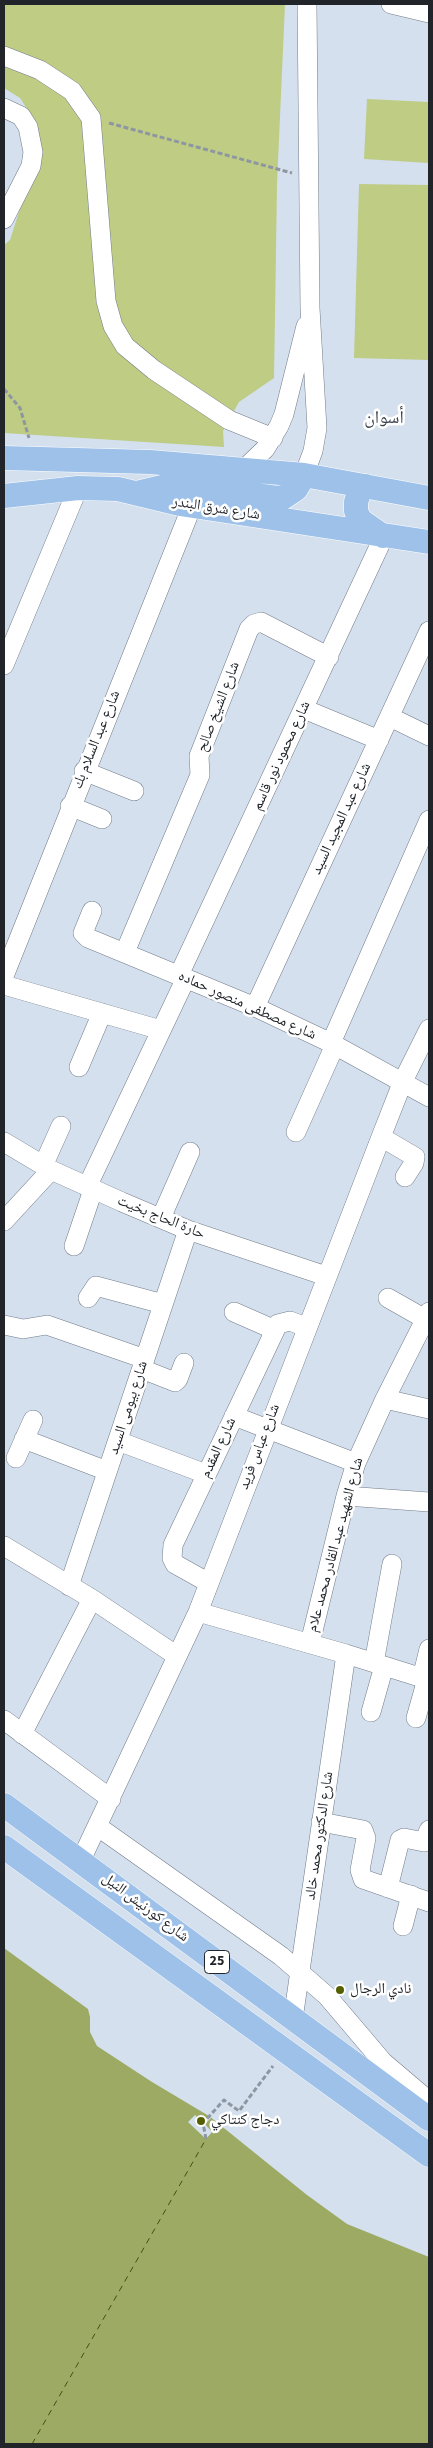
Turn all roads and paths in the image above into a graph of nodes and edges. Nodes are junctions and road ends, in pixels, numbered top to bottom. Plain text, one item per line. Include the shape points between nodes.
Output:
1 (307, 4) edge
2 (391, 4) edge
3 (429, 13) edge
4 (4, 56) edge
5 (4, 108) edge
6 (91, 118) junction
7 (309, 178) junction
8 (4, 219) edge
9 (310, 308) junction
10 (4, 389) edge
11 (273, 438) junction
12 (31, 457) junction
13 (4, 458) edge
14 (63, 458) junction
15 (242, 471) junction
16 (4, 472) edge
17 (304, 475) junction
18 (366, 486) junction
19 (78, 488) junction
20 (137, 492) junction
21 (4, 496) edge
22 (429, 498) edge
23 (192, 506) junction
24 (384, 536) junction
25 (429, 542) edge
26 (429, 631) edge
27 (329, 657) junction
28 (4, 665) edge
29 (304, 708) junction
30 (390, 717) junction
31 (429, 736) edge
32 (379, 740) junction
33 (84, 771) junction
34 (134, 791) dead end
35 (70, 806) junction
36 (102, 819) dead end
37 (429, 820) edge
38 (92, 911) dead end
39 (125, 952) junction
40 (4, 976) edge
41 (182, 977) junction
42 (4, 985) edge
43 (255, 1007) junction
44 (102, 1013) junction
45 (429, 1029) edge
46 (161, 1030) junction
47 (333, 1044) junction
48 (78, 1068) dead end
49 (403, 1082) junction
50 (429, 1096) edge
51 (61, 1126) dead end
52 (296, 1132) dead end
53 (381, 1137) junction
54 (4, 1142) edge
55 (190, 1152) dead end
56 (47, 1168) junction
57 (406, 1177) dead end
58 (90, 1188) junction
59 (161, 1218) junction
60 (5, 1219) edge
61 (188, 1230) junction
62 (74, 1246) dead end
63 (326, 1276) junction
64 (88, 1298) dead end
65 (388, 1298) dead end
66 (163, 1304) junction
67 (234, 1312) dead end
68 (427, 1316) edge
69 (4, 1324) edge
70 (306, 1327) junction
71 (275, 1330) junction
72 (184, 1363) dead end
73 (143, 1364) junction
74 (385, 1399) junction
75 (429, 1410) edge
76 (234, 1416) junction
77 (34, 1420) dead end
78 (268, 1428) junction
79 (24, 1439) junction
80 (118, 1441) junction
81 (16, 1458) dead end
82 (356, 1464) junction
83 (107, 1471) junction
84 (206, 1474) junction
85 (346, 1496) junction
86 (429, 1502) edge
87 (4, 1546) edge
88 (392, 1564) dead end
89 (209, 1583) junction
90 (70, 1586) junction
91 (92, 1599) junction
92 (198, 1612) junction
93 (310, 1643) junction
94 (429, 1649) edge
95 (346, 1654) junction
96 (177, 1656) junction
97 (379, 1664) junction
98 (426, 1679) edge
99 (371, 1712) dead end
100 (416, 1718) dead end
101 (4, 1720) edge
102 (22, 1734) junction
103 (111, 1799) junction
104 (4, 1805) edge
105 (321, 1822) junction
106 (97, 1826) junction
107 (429, 1830) edge
108 (4, 1847) edge
109 (81, 1860) junction
110 (388, 1888) junction
111 (411, 1896) junction
112 (429, 1902) edge
113 (403, 1926) dead end
114 (301, 1972) junction
115 (293, 2019) junction
116 (266, 2076) dead end
117 (429, 2101) edge
118 (429, 2119) edge
119 (206, 2139) dead end
120 (429, 2155) edge

1 - 7 street
2 - 3 street
4 - 6 street via 40,70 72,91
5 - 8 street via 21,116 28,127 33,152 31,166
6 - 7 path
6 - 11 street via 106,301 113,326 126,346 154,370 229,420
7 - 9 street
9 - 11 street via 284,414
9 - 17 street via 317,428
10 - 12 path via 20,408 28,430
11 - 15 street
12 - 13 main road
12 - 14 main road
14 - 15 main road
14 - 16 main road via 39,469
15 - 17 main road
17 - 18 main road
17 - 20 main road via 296,488 277,498 175,484
18 - 22 main road
18 - 24 main road via 359,493 356,511 360,520
19 - 20 main road, شارع شرق البندر
19 - 21 main road, شارع شرق البندر
19 - 28 street
20 - 23 main road, شارع شرق البندر
23 - 24 main road, شارع شرق البندر
23 - 33 street, شارع عبد السلام بك
24 - 25 main road, شارع شرق البندر
24 - 27 street, شارع محمود نور قاسم
26 - 30 street, شارع عبد المجيد السيد
27 - 29 street, شارع محمود نور قاسم
27 - 39 street, شارع الشيخ صالح via 261,622 250,629 199,756 200,775
29 - 32 street
29 - 41 street, شارع محمود نور قاسم
30 - 31 street
30 - 32 street, شارع عبد المجيد السيد
32 - 43 street, شارع عبد المجيد السيد
33 - 34 street
33 - 35 street, شارع عبد السلام بك
35 - 36 street
35 - 40 street, شارع عبد السلام بك
37 - 47 street
38 - 39 street, شارع مصطفى منصور حماده via 84,930 85,936
39 - 41 street, شارع مصطفى منصور حماده
41 - 43 street, شارع مصطفى منصور حماده
41 - 46 street, شارع محمود نور قاسم
42 - 44 street
43 - 47 street, شارع مصطفى منصور حماده
44 - 46 street
44 - 48 street
45 - 49 street, شارع عباس فريد
46 - 58 street, شارع محمود نور قاسم
47 - 49 street, شارع مصطفى منصور حماده
47 - 52 street
49 - 50 street, شارع مصطفى منصور حماده
49 - 53 street, شارع عباس فريد
51 - 56 street
53 - 57 street via 415,1157
53 - 63 street, شارع عباس فريد
54 - 56 street, حارة الحاج بخيت
55 - 59 street
56 - 58 street, حارة الحاج بخيت
56 - 60 street
58 - 59 street, حارة الحاج بخيت
58 - 62 street, شارع محمود نور قاسم
59 - 61 street, حارة الحاج بخيت
61 - 63 street, حارة الحاج بخيت
61 - 66 street, شارع بيومى السيد
63 - 70 street, شارع عباس فريد
64 - 66 street via 96,1286
65 - 68 street
66 - 73 street, شارع بيومى السيد
67 - 71 street
68 - 74 street, شارع الشهيد عبد القادر محمد علام
69 - 73 street via 23,1329 47,1325
70 - 71 street via 284,1321
70 - 78 street, شارع عباس فريد
71 - 76 street, شارع المقدم
72 - 73 street via 174,1382
73 - 80 street, شارع بيومى السيد
74 - 75 street
74 - 82 street, شارع الشهيد عبد القادر محمد علام
76 - 78 street
76 - 84 street, شارع المقدم
77 - 79 street
78 - 82 street
78 - 89 street, شارع عباس فريد
79 - 81 street
79 - 83 street
80 - 83 street, شارع بيومى السيد
80 - 84 street
82 - 85 street, شارع الشهيد عبد القادر محمد علام
83 - 90 street, شارع بيومى السيد
84 - 89 street, شارع المقدم via 171,1551 176,1564
85 - 86 street
85 - 93 street, شارع الشهيد عبد القادر محمد علام
87 - 90 street
88 - 97 street
89 - 92 street, شارع عباس فريد
90 - 91 street
91 - 96 street
91 - 102 street
92 - 93 street
92 - 96 street, شارع عباس فريد
93 - 95 street
94 - 98 street
95 - 97 street
95 - 105 street, شارع الدكتور محمد خالد
96 - 103 street, شارع عباس فريد
97 - 98 street
97 - 99 street
98 - 100 street
101 - 102 street
102 - 103 street
103 - 106 street, شارع عباس فريد
104 - 109 main road, شارع كورنيش النيل / 25
105 - 110 street via 363,1830 366,1838 360,1874 367,1881
105 - 114 street, شارع الدكتور محمد خالد
106 - 109 street, شارع عباس فريد
106 - 114 street
107 - 110 street via 424,1842 400,1840
108 - 120 main road, 25
109 - 115 main road, شارع كورنيش النيل / 25
110 - 111 street
111 - 112 street
111 - 113 street
114 - 115 street, شارع الدكتور محمد خالد
114 - 117 street via 327,1996 383,2062
115 - 118 main road, شارع كورنيش النيل / 25
116 - 119 path via 239,2111 224,2100 204,2124

